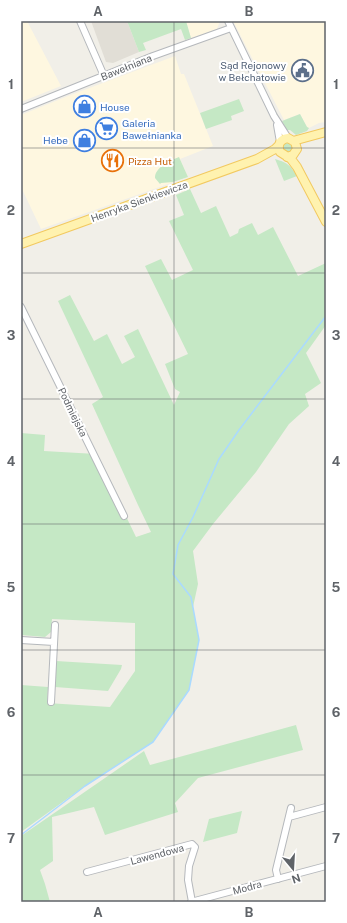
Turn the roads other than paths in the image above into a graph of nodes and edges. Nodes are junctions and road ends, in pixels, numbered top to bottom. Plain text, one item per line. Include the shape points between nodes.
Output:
1 (80, 21) edge
2 (228, 21) edge
3 (231, 28) junction
4 (104, 76) junction
5 (21, 109) edge
6 (274, 116) junction
7 (326, 132) edge
8 (326, 136) edge
9 (291, 140) junction
10 (279, 144) junction
11 (296, 151) junction
12 (284, 156) junction
13 (257, 159) junction
14 (310, 190) junction
15 (326, 222) edge
16 (21, 244) edge
17 (21, 307) edge
18 (124, 516) dead end
19 (55, 625) dead end
20 (21, 640) edge
21 (54, 642) junction
22 (51, 702) dead end
23 (326, 807) edge
24 (291, 808) dead end
25 (289, 817) junction
26 (326, 866) edge
27 (87, 872) dead end
28 (278, 879) junction
29 (192, 902) edge

1 - 4 street
2 - 3 street
3 - 4 street, Bawełniana
3 - 6 street
4 - 5 street, Bawełniana
6 - 9 street
6 - 10 street
7 - 9 main road
8 - 11 main road via 305,144
9 - 10 main road
9 - 11 main road via 297,146
10 - 12 main road via 279,150
10 - 13 main road, Henryka Sienkiewicza
11 - 12 main road via 293,155
11 - 14 main road
12 - 13 main road, Henryka Sienkiewicza
12 - 14 main road via 291,159
13 - 16 main road, Henryka Sienkiewicza
14 - 15 main road
17 - 18 street, Podmiejska
19 - 21 street
20 - 21 street
21 - 22 street
23 - 25 street
24 - 25 street
25 - 28 street via 276,870
26 - 28 street, Modra
27 - 29 street, Lawendowa via 192,844 195,848 189,866 188,880
28 - 29 street, Modra

